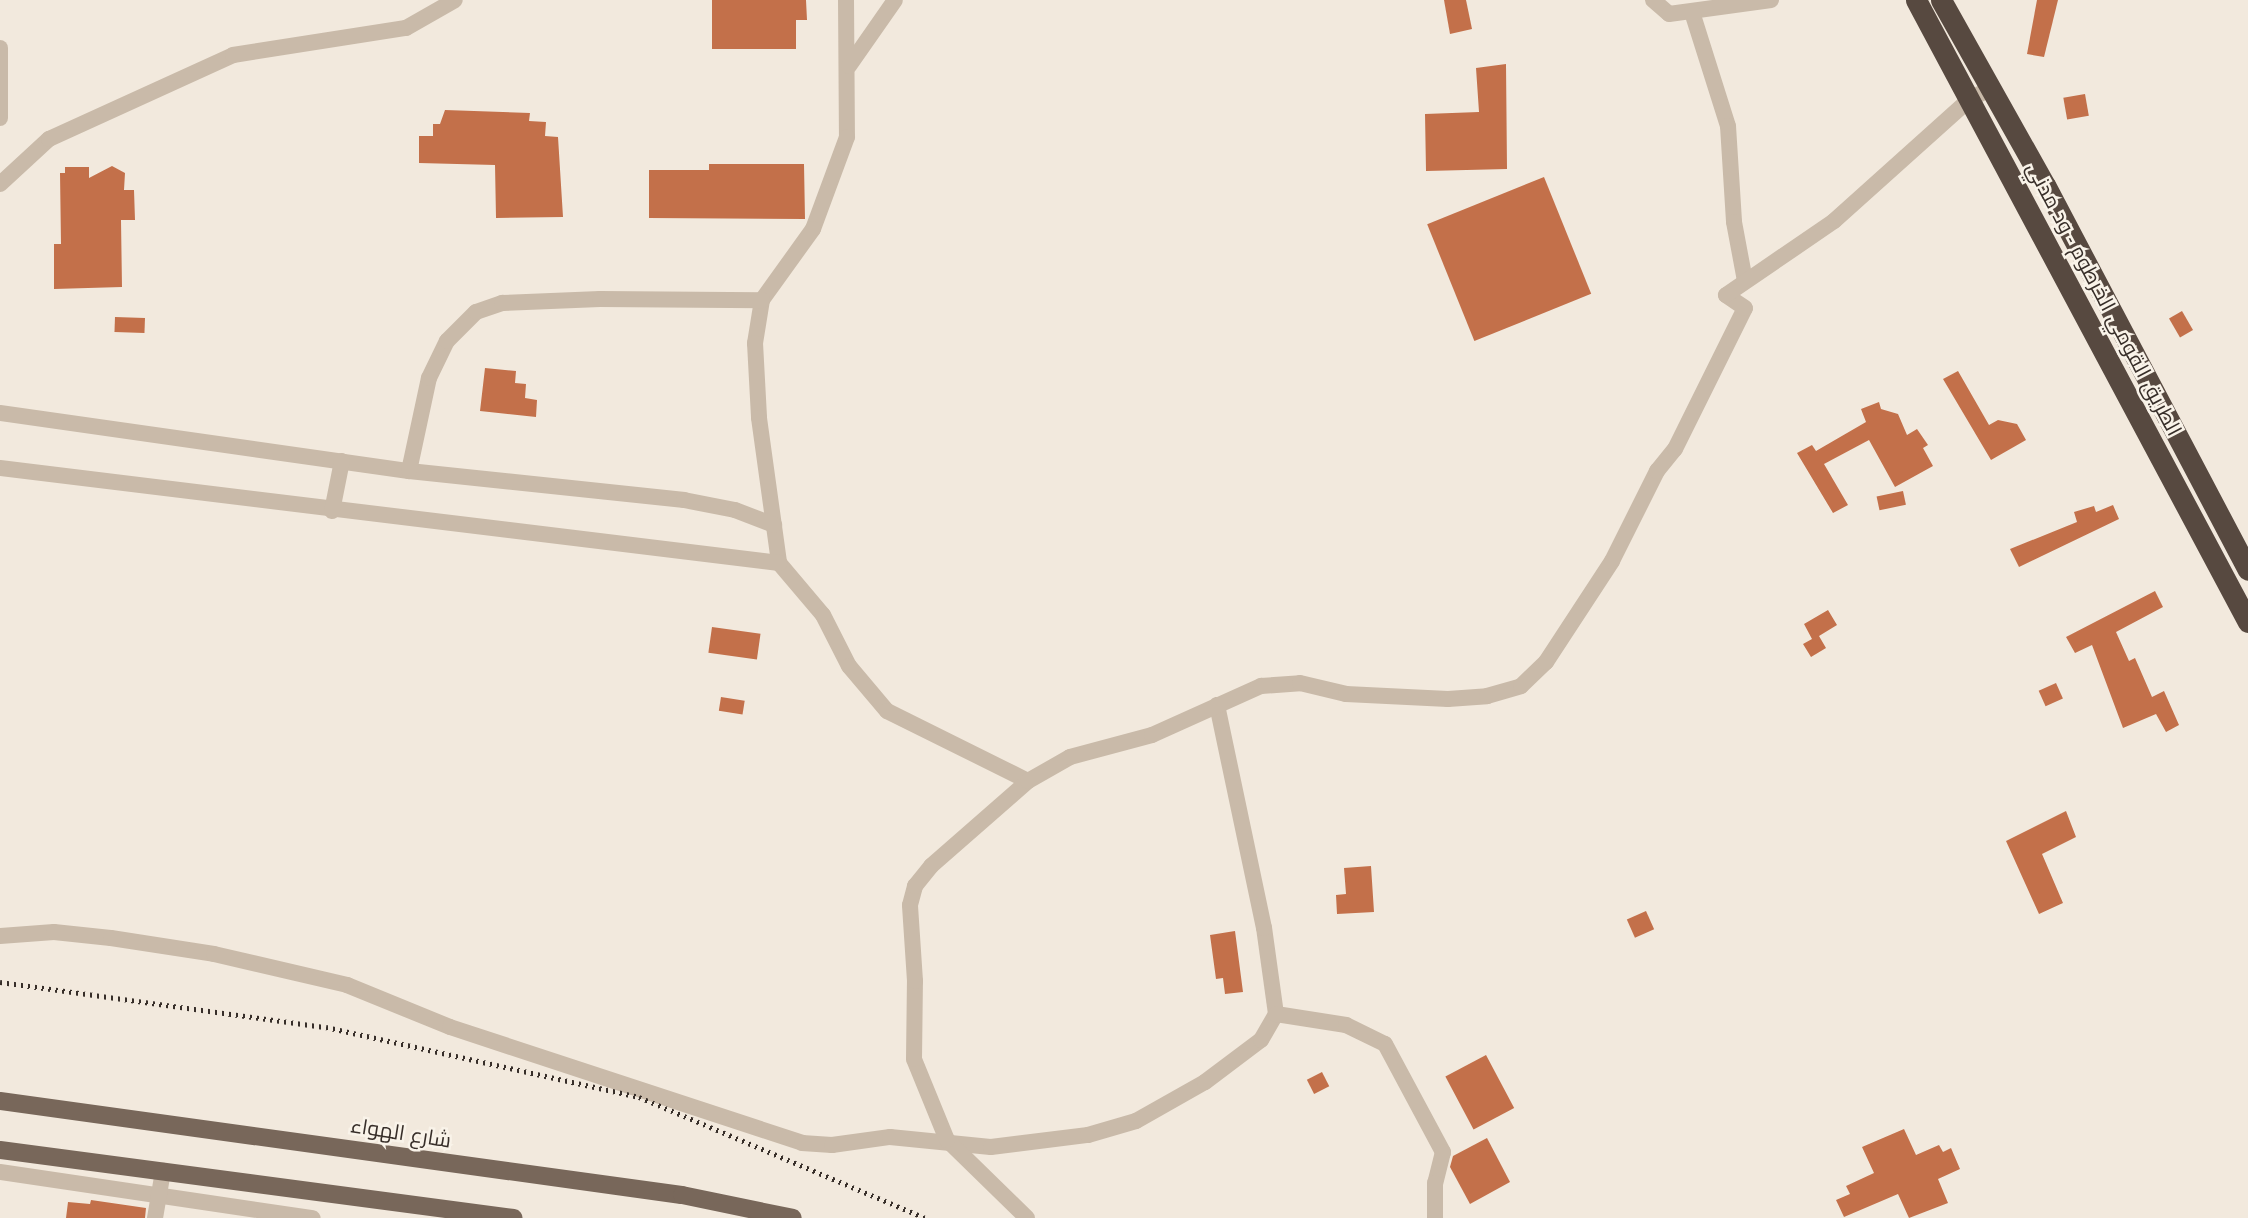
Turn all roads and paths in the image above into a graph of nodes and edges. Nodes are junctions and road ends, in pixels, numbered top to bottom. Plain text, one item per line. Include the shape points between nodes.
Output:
1 (455, 0) edge
2 (846, 0) edge
3 (895, 0) edge
4 (1653, 0) edge
5 (1772, 0) edge
6 (1916, 0) edge
7 (1941, 0) edge
8 (1692, 12) junction
9 (0, 48) edge
10 (849, 66) junction
11 (1992, 88) junction
12 (1970, 99) junction
13 (0, 118) edge
14 (0, 184) edge
15 (1745, 281) junction
16 (762, 300) junction
17 (0, 413) edge
18 (342, 461) junction
19 (0, 468) edge
20 (409, 471) junction
21 (332, 511) junction
22 (774, 525) junction
23 (779, 563) junction
24 (2248, 570) edge
25 (2248, 622) edge
26 (1217, 705) junction
27 (1028, 781) junction
28 (0, 936) edge
29 (1276, 1014) junction
30 (0, 1101) edge
31 (947, 1140) junction
32 (0, 1150) edge
33 (163, 1171) junction
34 (0, 1172) edge
35 (159, 1196) junction
36 (155, 1218) edge
37 (313, 1218) edge
38 (514, 1218) edge
39 (793, 1218) edge
40 (1027, 1218) edge
41 (1435, 1218) edge

1 - 14 street via 406,28 233,55 49,139
2 - 10 street
3 - 10 street
4 - 8 street via 1669,14
5 - 8 street
6 - 12 highway, الطريق القومي الخرطوم - ود مدني
7 - 11 highway, الطريق القومي الخرطوم - ود مدني
8 - 15 street via 1728,126 1734,222
9 - 13 street
10 - 16 street via 847,137 813,229
11 - 12 street
11 - 24 highway, الطريق القومي الخرطوم - ود مدني
12 - 15 street via 1866,196
12 - 25 highway, الطريق القومي الخرطوم - ود مدني
15 - 26 street via 1726,295 1745,308 1675,449 1657,471 1612,561 1546,662 1521,686 1487,696 1448,699 1346,694 1300,683 1261,686
16 - 20 street via 502,303 476,312 447,341 429,378
16 - 22 street via 755,342
17 - 18 street
18 - 20 street
18 - 21 street
19 - 21 street
20 - 22 street via 684,500 734,510
21 - 23 street
22 - 23 street
23 - 27 street via 823,615 849,666 887,711
26 - 27 street via 1152,736 1070,757
26 - 29 street via 1264,928
27 - 31 street via 932,866 915,886 910,905 914,1059
28 - 31 street via 54,932 111,938 215,954 347,985 450,1027 802,1143
29 - 31 street via 1261,1040 1232,1064 1136,1121 1041,1143 991,1147
29 - 41 street via 1346,1024 1385,1044 1443,1152 1435,1183
30 - 39 main road, شارع الهواء via 682,1195
31 - 40 street
32 - 33 main road
33 - 35 street
33 - 38 main road
34 - 35 street
35 - 36 street
35 - 37 street

